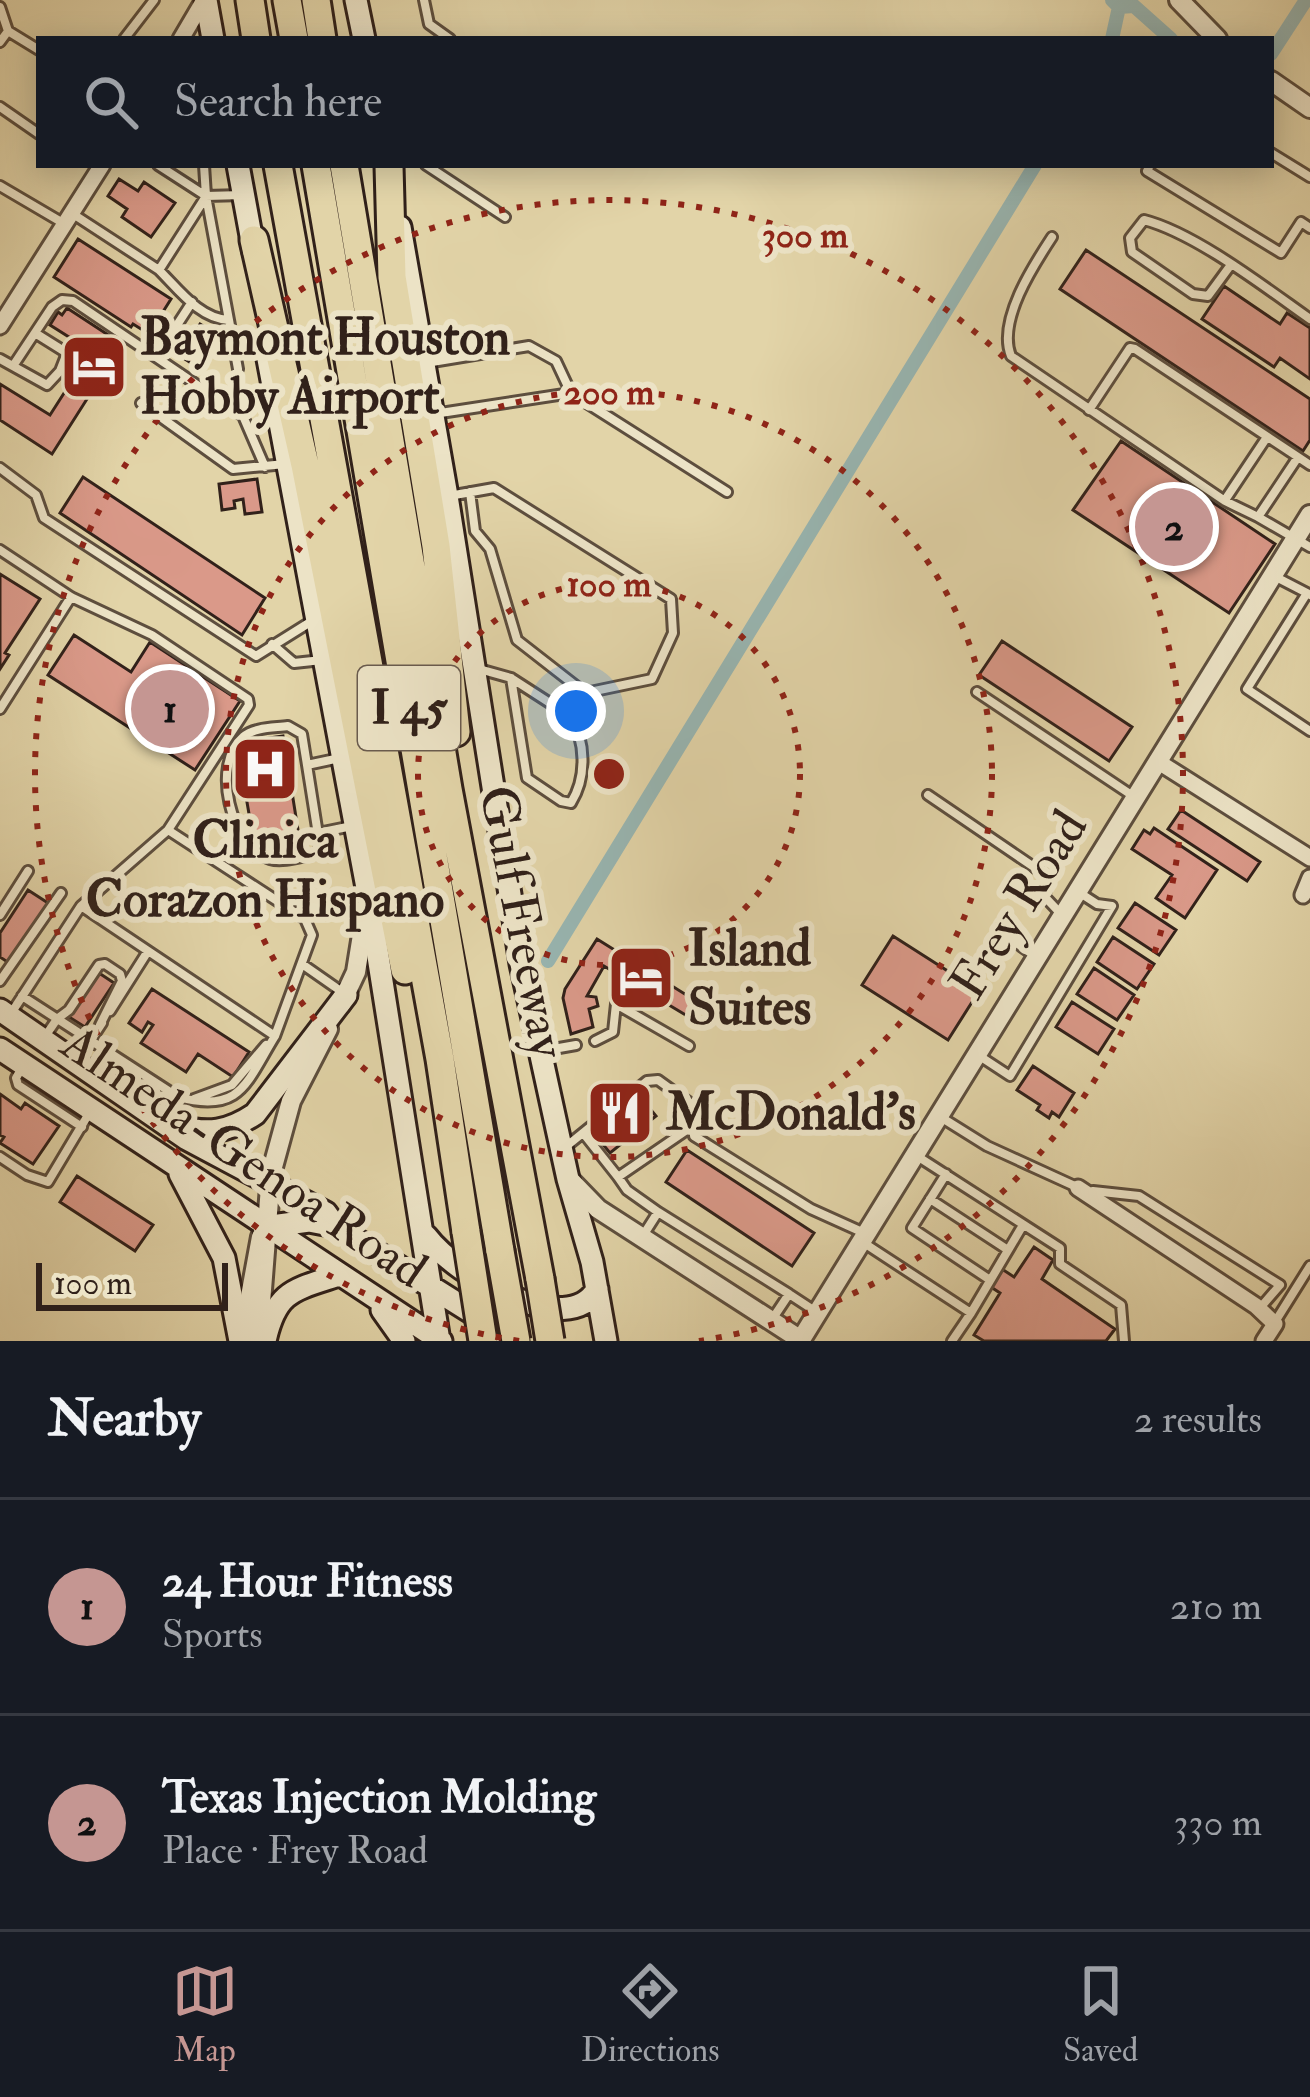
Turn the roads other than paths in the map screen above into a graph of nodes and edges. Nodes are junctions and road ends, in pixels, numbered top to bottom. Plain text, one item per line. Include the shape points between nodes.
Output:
1 (154, 0) edge
2 (205, 0) edge
3 (250, 0) edge
4 (287, 0) edge
5 (316, 0) edge
6 (356, 0) edge
7 (424, 0) edge
8 (1179, 0) edge
9 (0, 7) edge
10 (8, 31) junction
11 (184, 35) edge
12 (126, 36) edge
13 (213, 36) edge
14 (256, 36) edge
15 (293, 36) edge
16 (322, 36) edge
17 (363, 36) edge
18 (446, 36) edge
19 (1214, 36) edge
20 (0, 42) edge
21 (36, 48) edge
22 (1274, 83) edge
23 (0, 107) edge
24 (1310, 107) edge
25 (36, 132) edge
26 (1274, 155) edge
27 (100, 168) edge
28 (163, 168) edge
29 (204, 168) edge
30 (239, 168) edge
31 (279, 168) edge
32 (317, 168) edge
33 (344, 168) edge
34 (389, 168) edge
35 (389, 168) edge
36 (430, 168) edge
37 (1148, 168) edge
38 (1310, 177) edge
39 (0, 186) edge
40 (244, 195) junction
41 (206, 196) junction
42 (68, 218) junction
43 (505, 218) dead end
44 (1310, 228) edge
45 (1052, 237) dead end
46 (254, 240) junction
47 (1230, 266) junction
48 (159, 270) junction
49 (192, 302) junction
50 (1310, 319) edge
51 (229, 320) junction
52 (0, 326) edge
53 (35, 333) junction
54 (166, 342) dead end
55 (0, 359) edge
56 (424, 363) junction
57 (13, 366) junction
58 (238, 369) dead end
59 (571, 393) junction
60 (141, 403) dead end
61 (1089, 410) junction
62 (433, 415) junction
63 (1267, 437) junction
64 (1298, 457) junction
65 (276, 465) junction
66 (1310, 465) edge
67 (0, 469) edge
68 (727, 492) dead end
69 (459, 494) junction
70 (1225, 501) junction
71 (1310, 515) edge
72 (1258, 518) junction
73 (1303, 543) edge
74 (0, 550) edge
75 (1273, 575) junction
76 (1308, 594) edge
77 (71, 597) junction
78 (315, 619) junction
79 (272, 644) junction
80 (322, 660) junction
81 (472, 668) junction
82 (512, 678) junction
83 (977, 692) dead end
84 (0, 709) edge
85 (1310, 731) edge
86 (341, 758) junction
87 (1156, 761) junction
88 (307, 765) junction
89 (448, 789) junction
90 (928, 794) dead end
91 (1135, 797) junction
92 (354, 825) junction
93 (168, 830) junction
94 (318, 832) junction
95 (1310, 858) edge
96 (28, 871) dead end
97 (1310, 878) edge
98 (1077, 891) junction
99 (61, 892) dead end
100 (368, 893) junction
101 (1303, 896) dead end
102 (81, 906) junction
103 (0, 915) edge
104 (1062, 915) junction
105 (305, 919) junction
106 (998, 930) dead end
107 (148, 951) junction
108 (1036, 957) junction
109 (302, 964) junction
110 (0, 981) edge
111 (346, 995) junction
112 (22, 996) junction
113 (3, 1019) edge
114 (56, 1019) junction
115 (100, 1025) junction
116 (275, 1036) junction
117 (43, 1039) junction
118 (90, 1040) junction
119 (595, 1041) dead end
120 (576, 1045) dead end
121 (689, 1046) dead end
122 (0, 1049) edge
123 (540, 1052) junction
124 (977, 1054) junction
125 (440, 1059) junction
126 (76, 1062) junction
127 (178, 1097) junction
128 (939, 1116) junction
129 (87, 1118) junction
130 (160, 1121) junction
131 (694, 1125) junction
132 (584, 1134) junction
133 (562, 1149) junction
134 (915, 1155) junction
135 (0, 1157) edge
136 (176, 1169) junction
137 (946, 1174) junction
138 (618, 1177) junction
139 (568, 1179) junction
140 (269, 1185) junction
141 (1078, 1188) junction
142 (930, 1199) junction
143 (658, 1212) junction
144 (1024, 1225) junction
145 (264, 1227) junction
146 (337, 1227) junction
147 (422, 1230) junction
148 (641, 1238) junction
149 (865, 1238) junction
150 (1009, 1250) junction
151 (1310, 1266) edge
152 (339, 1276) junction
153 (990, 1280) junction
154 (432, 1285) junction
155 (597, 1289) junction
156 (789, 1294) junction
157 (375, 1299) junction
158 (1259, 1309) junction
159 (818, 1313) junction
160 (971, 1313) junction
161 (770, 1323) junction
162 (1275, 1324) junction
163 (440, 1340) edge
164 (241, 1341) edge
165 (261, 1341) edge
166 (404, 1341) edge
167 (483, 1341) edge
168 (517, 1341) edge
169 (550, 1341) edge
170 (606, 1341) edge
171 (801, 1341) edge
172 (952, 1341) edge
173 (1124, 1341) edge
174 (1264, 1341) edge

1 - 12 lane
2 - 11 street
2 - 13 main road
3 - 14 highway
4 - 15 highway
5 - 16 highway
6 - 17 main road
7 - 18 lane via 429,24
8 - 19 street
9 - 10 lane
10 - 20 lane
10 - 21 lane
11 - 13 street
22 - 24 street
23 - 25 lane
26 - 38 lane
27 - 42 street
28 - 41 lane
29 - 41 lane
30 - 40 main road
31 - 125 highway, Gulf Freeway / I 45
32 - 168 highway, Gulf Freeway / I 45, bridge
33 - 89 highway, Gulf Freeway / I 45
34 - 89 highway via 392,277 436,546 457,747
35 - 56 main road
36 - 43 lane
37 - 44 lane via 1281,253 1301,222
39 - 42 lane
40 - 41 lane
40 - 46 main road
41 - 48 lane
41 - 51 lane
42 - 48 lane
42 - 52 street
45 - 61 lane via 1020,286 1006,346
46 - 65 main road
46 - 125 highway via 418,1031
47 - 47 lane via 1160,224 1144,220 1130,238 1132,252 1193,294 1208,296
47 - 50 lane
48 - 49 lane
49 - 51 lane
49 - 54 lane
51 - 58 lane
53 - 57 lane
53 - 57 lane via 67,353 60,371 46,386
53 - 65 lane via 57,302 73,301 243,416
55 - 57 lane
56 - 59 lane via 529,346 556,361
56 - 62 main road
59 - 62 lane
59 - 68 lane
60 - 65 lane via 232,469
61 - 63 lane via 1135,349
61 - 70 lane
62 - 69 main road
63 - 64 lane
63 - 70 lane
64 - 66 lane
64 - 72 lane
65 - 78 main road
67 - 79 lane via 36,494 44,518 242,647 256,656
69 - 69 lane via 494,488 671,599 673,633 652,680 586,693 517,640 490,549
69 - 81 main road
70 - 72 lane
71 - 73 street, Frey Road
72 - 73 lane
73 - 75 street, Frey Road
74 - 77 lane
75 - 76 lane
75 - 87 street, Frey Road
76 - 85 lane via 1246,689
77 - 84 lane
77 - 93 lane via 152,635 248,699
78 - 79 lane
78 - 80 main road
79 - 80 lane via 294,663
80 - 86 main road
81 - 82 lane
81 - 123 main road
82 - 82 lane via 576,723 584,770 571,802 527,778
83 - 91 lane
86 - 88 lane
86 - 92 main road
87 - 91 street, Frey Road
87 - 95 street
88 - 94 lane
88 - 94 lane via 302,734 288,726 253,731 233,749 226,783 232,819 269,859 317,854
89 - 169 highway, Gulf Freeway / I 45, bridge
90 - 104 lane via 1050,878 1044,896
91 - 98 street, Frey Road
92 - 94 lane
92 - 100 main road
93 - 102 lane
93 - 105 lane
96 - 103 lane
97 - 101 street
98 - 104 street, Frey Road
98 - 124 lane via 1112,906 1010,1076
99 - 110 lane
100 - 105 lane via 330,901
100 - 111 street via 363,946
100 - 147 main road
102 - 107 lane
102 - 112 lane
104 - 108 street, Frey Road
105 - 109 lane via 311,935
106 - 108 lane
107 - 115 lane
107 - 116 lane
108 - 124 street, Frey Road
109 - 111 lane
109 - 116 lane
111 - 130 main road via 255,1114 235,1127 197,1132
111 - 140 street via 291,1101
112 - 113 lane
112 - 114 lane
113 - 117 main road, Almeda-Genoa Road
114 - 115 lane via 105,964 122,981
114 - 117 lane
114 - 118 lane
115 - 118 lane
116 - 127 lane via 230,1098 216,1104
117 - 126 main road, Almeda-Genoa Road
118 - 126 lane
118 - 127 lane
119 - 121 lane via 613,1031 616,1004
120 - 123 lane
122 - 129 main road, Almeda-Genoa Road
123 - 133 main road
124 - 128 street, Frey Road
125 - 167 highway, Gulf Freeway / I 45, bridge
126 - 130 main road, Almeda-Genoa Road
127 - 130 lane
128 - 134 street, Frey Road
128 - 141 lane
129 - 135 lane via 48,1181
129 - 136 main road, Almeda-Genoa Road
130 - 140 main road, Almeda-Genoa Road
131 - 132 lane via 694,1106 658,1080
131 - 138 lane
131 - 149 lane via 694,1136
132 - 133 lane
132 - 138 lane
133 - 139 main road
134 - 137 lane
134 - 149 street, Frey Road
136 - 145 main road, Almeda-Genoa Road
136 - 164 main road via 224,1258
137 - 142 lane
137 - 144 lane
138 - 143 lane
139 - 148 street
139 - 155 main road
140 - 145 street
140 - 146 main road, Almeda-Genoa Road via 326,1213
141 - 158 street
141 - 158 lane via 1139,1196 1280,1285
142 - 150 lane
142 - 153 lane via 912,1228
143 - 148 lane
143 - 156 lane
144 - 150 lane
144 - 173 lane via 1060,1248 1060,1264 1121,1305
145 - 146 main road
145 - 152 main road, Almeda-Genoa Road
145 - 164 street
145 - 165 street
146 - 154 main road, Almeda-Genoa Road
147 - 154 main road
147 - 155 main road via 456,1272 533,1324 574,1324
148 - 161 street
149 - 159 street, Frey Road
149 - 160 lane
150 - 153 lane
151 - 162 lane
152 - 157 main road, Almeda-Genoa Road
152 - 165 main road via 280,1298
153 - 160 lane
154 - 163 main road
154 - 168 main road, Almeda-Genoa Road
155 - 170 main road
156 - 159 lane
156 - 161 lane
157 - 163 main road, Almeda-Genoa Road
157 - 166 main road
158 - 162 street
159 - 171 street, Frey Road
160 - 172 lane
161 - 171 street
162 - 174 street

